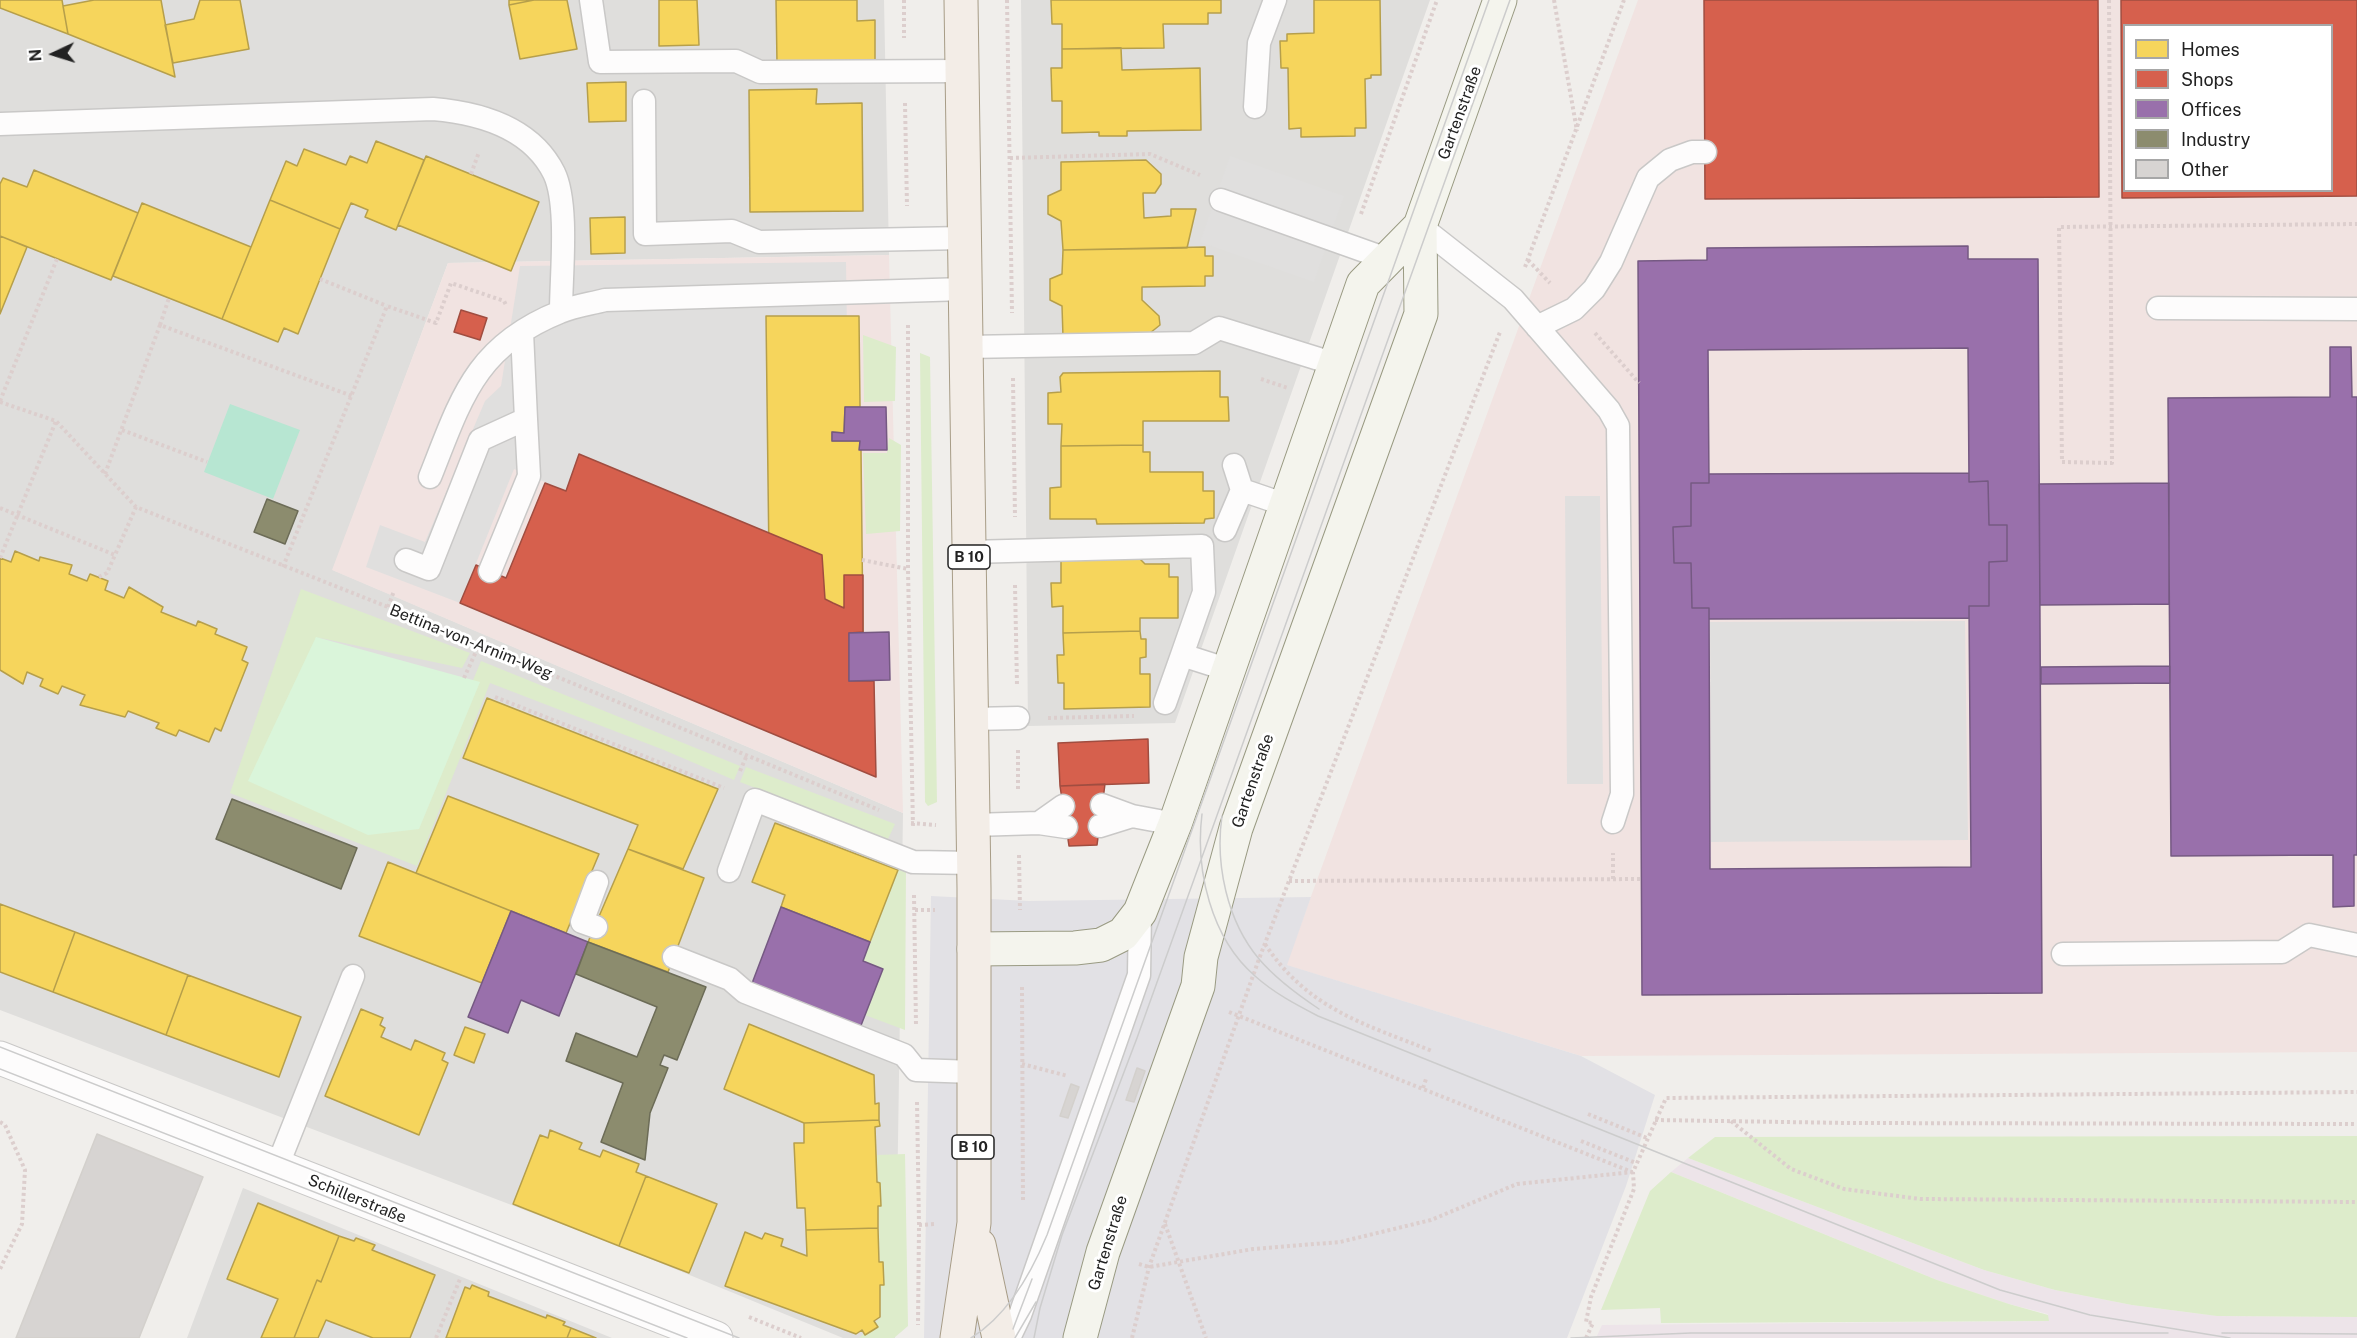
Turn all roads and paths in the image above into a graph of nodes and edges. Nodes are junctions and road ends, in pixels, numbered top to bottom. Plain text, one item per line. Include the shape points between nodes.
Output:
1 (591, 0) edge
2 (904, 0) edge
3 (961, 0) edge
4 (1007, 0) edge
5 (1275, 0) edge
6 (1437, 0) edge
7 (1500, 0) edge
8 (1554, 0) edge
9 (1624, 0) edge
10 (2109, 0) edge
11 (962, 71) junction
12 (905, 72) junction
13 (644, 101) dead end
14 (1255, 107) dead end
15 (0, 124) edge
16 (1577, 132) junction
17 (1705, 152) dead end
18 (1010, 158) junction
19 (1221, 201) joint
20 (2357, 224) edge
21 (1420, 225) junction
22 (2110, 228) junction
23 (908, 237) junction
24 (964, 238) junction
25 (1349, 246) junction
26 (57, 259) dead end
27 (1387, 260) junction
28 (320, 279) dead end
29 (965, 289) junction
30 (908, 291) junction
31 (169, 298) dead end
32 (1513, 299) junction
33 (387, 306) junction
34 (2158, 308) dead end
35 (2357, 309) edge
36 (561, 311) junction
37 (160, 325) junction
38 (1538, 327) junction
39 (522, 332) junction
40 (1012, 346) junction
41 (966, 347) junction
42 (1335, 364) junction
43 (352, 396) junction
44 (0, 401) edge
45 (526, 419) junction
46 (56, 421) junction
47 (122, 430) junction
48 (207, 462) dead end
49 (1234, 465) dead end
50 (105, 474) junction
51 (430, 477) dead end
52 (1242, 490) junction
53 (1286, 505) junction
54 (136, 507) junction
55 (0, 508) edge
56 (18, 516) junction
57 (1225, 530) dead end
58 (1015, 551) junction
59 (969, 552) junction
60 (115, 555) junction
61 (0, 558) edge
62 (406, 560) dead end
63 (862, 560) dead end
64 (284, 567) junction
65 (908, 569) junction
66 (490, 571) dead end
67 (99, 577) dead end
68 (479, 645) junction
69 (1182, 655) junction
70 (1229, 670) junction
71 (464, 678) dead end
72 (495, 697) dead end
73 (1166, 703) joint
74 (1017, 718) junction
75 (972, 719) junction
76 (755, 800) junction
77 (880, 810) dead end
78 (1101, 815) dead end
79 (1064, 817) dead end
80 (902, 819) dead end
81 (1613, 822) dead end
82 (1029, 823) junction
83 (913, 824) junction
84 (1175, 824) junction
85 (973, 827) junction
86 (913, 862) junction
87 (974, 863) junction
88 (729, 871) dead end
89 (1642, 879) dead end
90 (1289, 881) junction
91 (597, 882) dead end
92 (915, 910) junction
93 (975, 910) junction
94 (1140, 912) junction
95 (1020, 913) junction
96 (1029, 915) dead end
97 (596, 927) dead end
98 (1264, 944) junction
99 (2357, 945) edge
100 (1021, 948) junction
101 (974, 949) junction
102 (2062, 954) dead end
103 (674, 957) dead end
104 (353, 976) dead end
105 (1226, 1011) dead end
106 (1239, 1016) junction
107 (1432, 1051) dead end
108 (0, 1058) edge
109 (1022, 1064) junction
110 (916, 1070) junction
111 (974, 1072) junction
112 (1074, 1078) dead end
113 (1426, 1079) dead end
114 (1423, 1088) junction
115 (2357, 1092) edge
116 (1588, 1114) dead end
117 (1655, 1120) junction
118 (1730, 1121) junction
119 (0, 1122) edge
120 (2357, 1124) edge
121 (1647, 1138) junction
122 (1581, 1142) dead end
123 (1636, 1163) junction
124 (277, 1167) junction
125 (1633, 1172) junction
126 (2357, 1202) edge
127 (1023, 1208) dead end
128 (974, 1223) junction
129 (1165, 1224) junction
130 (1179, 1262) junction
131 (1149, 1267) junction
132 (0, 1269) edge
133 (461, 1274) dead end
134 (918, 1327) dead end
135 (436, 1338) edge
136 (716, 1338) edge
137 (957, 1338) edge
138 (999, 1338) edge
139 (1009, 1338) edge
140 (1080, 1338) edge
141 (1132, 1338) edge
142 (1206, 1338) edge
143 (1586, 1338) edge

1 - 12 lane via 600,62 736,61 760,72
2 - 12 path
3 - 11 main road, B 10
4 - 18 path
5 - 14 lane via 1259,43
6 - 25 path
7 - 21 street, Gartenstraße
8 - 16 path
9 - 16 path
10 - 22 path
11 - 12 lane
11 - 24 main road, B 10
12 - 23 path
13 - 23 lane via 645,234 732,231 759,242
15 - 36 lane via 433,108 480,116 526,139 542,154 555,175 562,227
16 - 32 path
17 - 38 lane via 1670,160 1648,178 1611,262 1594,289 1574,309
18 - 19 path via 1150,154 1219,184
18 - 40 path
19 - 25 lane
20 - 22 path
21 - 27 street, Gartenstraße
21 - 32 lane
21 - 140 street, Gartenstraße via 1421,314 1236,828 1201,957 1198,986 1103,1252
22 - 22 path via 2059,227 2062,462 2112,463
23 - 24 lane
24 - 29 main road, B 10
25 - 27 lane
26 - 44 path
27 - 42 street, Gartenstraße via 1363,284
28 - 33 path
29 - 30 lane
29 - 41 main road, B 10
30 - 36 lane via 605,300
30 - 65 path
31 - 37 path
32 - 38 lane
32 - 90 path
33 - 39 path via 436,323 451,283 504,301
33 - 43 path
34 - 35 lane
36 - 39 lane
37 - 43 path
37 - 47 path
38 - 81 lane via 1610,410 1618,426 1622,794
39 - 45 lane
39 - 51 lane via 482,366 471,381
40 - 41 lane
40 - 42 lane via 1194,343 1219,328
40 - 58 path
41 - 59 main road, B 10
42 - 53 street, Gartenstraße
43 - 64 path
44 - 46 path, Bettina-von-Arnim-Weg
45 - 62 lane via 480,440 429,569
45 - 66 lane via 529,476
46 - 50 path, Bettina-von-Arnim-Weg
46 - 56 path
47 - 48 path
47 - 50 path
49 - 52 lane
50 - 54 path, Bettina-von-Arnim-Weg
52 - 53 lane
52 - 57 lane
53 - 70 street, Gartenstraße
54 - 60 path
54 - 64 path, Bettina-von-Arnim-Weg
55 - 56 path
56 - 60 path
56 - 61 path
58 - 59 lane
58 - 69 lane via 1202,546 1204,592
58 - 74 path
59 - 75 main road, B 10
60 - 67 path via 107,573
63 - 65 path
64 - 68 path, Bettina-von-Arnim-Weg
65 - 83 path
68 - 71 path
68 - 77 path, Bettina-von-Arnim-Weg
69 - 70 lane
69 - 73 lane
70 - 84 street, Gartenstraße
72 - 76 path
73 - 74 path via 1161,716
74 - 75 lane
74 - 82 path
75 - 85 main road, B 10
76 - 86 lane
76 - 88 lane
78 - 84 lane
79 - 82 lane
80 - 83 path
82 - 85 lane
82 - 95 path
83 - 85 path
83 - 86 path
84 - 94 street, Gartenstraße
85 - 87 main road, B 10
86 - 87 lane
86 - 92 path
87 - 93 main road, B 10
89 - 90 path
90 - 98 path
91 - 97 lane via 582,922
92 - 93 path
92 - 110 path
93 - 95 path
93 - 101 main road, B 10
94 - 100 street, Gartenstraße via 1123,934 1101,945
94 - 139 lane via 1139,975
95 - 96 path
98 - 106 path
98 - 107 path via 1291,979 1333,1010
99 - 102 lane via 2309,935 2282,952
100 - 101 street, Gartenstraße
100 - 109 path
101 - 111 main road, B 10
103 - 110 lane via 730,979 745,992 904,1055
104 - 124 lane
105 - 106 path
106 - 114 path
106 - 129 path
108 - 124 street, Schillerstraße
109 - 112 path
109 - 127 path
110 - 111 lane
110 - 134 path
111 - 128 main road, B 10
113 - 114 path
114 - 125 path
115 - 117 path via 1666,1098
116 - 121 path
117 - 118 path
117 - 121 path
118 - 120 path
118 - 126 path via 1791,1169 1844,1189 1920,1199
119 - 132 path via 5,1125 25,1170 22,1224
121 - 123 path
122 - 123 path
123 - 125 path
124 - 136 street, Schillerstraße
125 - 130 path via 1517,1184 1431,1220 1340,1242 1253,1249
125 - 143 path via 1634,1189 1591,1297 1586,1322 1593,1323
128 - 137 main road, B 10
128 - 138 main road, B 10
129 - 130 path
129 - 131 path
130 - 131 path
130 - 142 path
131 - 141 path
133 - 135 path

